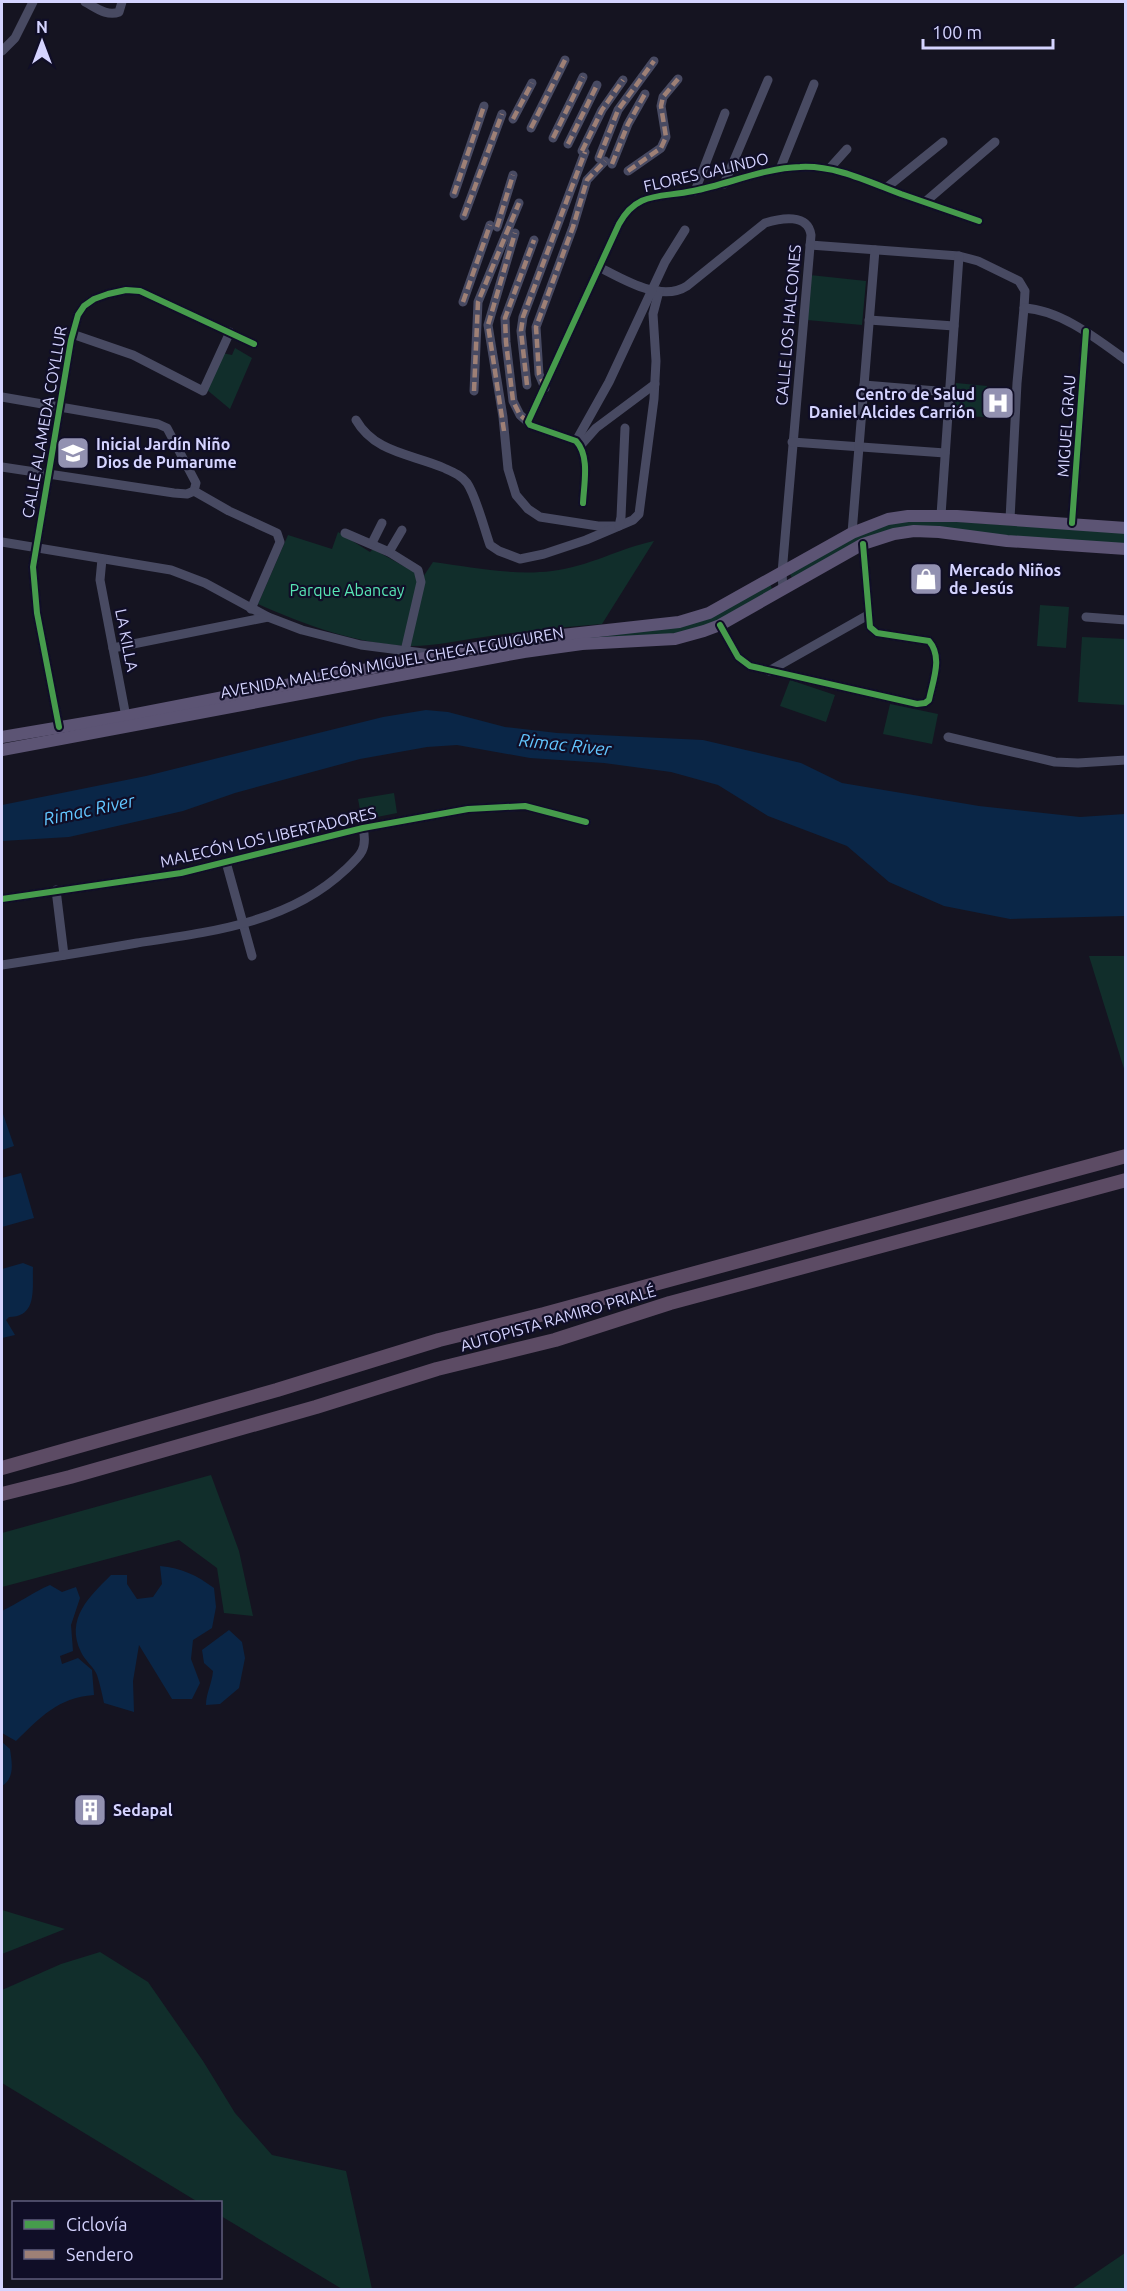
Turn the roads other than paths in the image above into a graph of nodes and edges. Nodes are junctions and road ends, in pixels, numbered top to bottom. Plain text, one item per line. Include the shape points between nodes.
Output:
1 (33, 2) edge
2 (85, 2) edge
3 (122, 2) edge
4 (2, 51) edge
5 (565, 60) dead end
6 (654, 61) dead end
7 (583, 77) dead end
8 (678, 79) dead end
9 (623, 80) dead end
10 (768, 80) dead end
11 (532, 82) dead end
12 (814, 84) dead end
13 (597, 85) dead end
14 (645, 94) dead end
15 (484, 106) dead end
16 (725, 113) dead end
17 (502, 114) dead end
18 (513, 119) dead end
19 (531, 128) dead end
20 (553, 138) dead end
21 (943, 142) dead end
22 (995, 142) dead end
23 (568, 144) dead end
24 (847, 149) dead end
25 (605, 161) junction
26 (780, 169) junction
27 (829, 169) junction
28 (628, 171) dead end
29 (513, 175) dead end
30 (724, 184) junction
31 (886, 188) junction
32 (695, 191) junction
33 (454, 194) dead end
34 (925, 202) junction
35 (519, 203) dead end
36 (464, 216) dead end
37 (979, 221) dead end
38 (685, 230) dead end
39 (514, 233) dead end
40 (534, 240) dead end
41 (810, 246) junction
42 (875, 250) junction
43 (959, 256) junction
44 (599, 267) junction
45 (655, 290) junction
46 (463, 302) dead end
47 (1024, 308) junction
48 (869, 320) junction
49 (954, 326) junction
50 (1086, 331) junction
51 (230, 332) junction
52 (72, 334) junction
53 (254, 344) dead end
54 (1125, 360) edge
55 (655, 384) junction
56 (527, 385) dead end
57 (864, 385) junction
58 (545, 388) junction
59 (474, 391) dead end
60 (949, 392) junction
61 (2, 397) edge
62 (59, 407) junction
63 (356, 420) dead end
64 (528, 420) junction
65 (625, 429) dead end
66 (792, 442) junction
67 (578, 443) junction
68 (859, 446) junction
69 (945, 453) junction
70 (2, 467) edge
71 (47, 474) junction
72 (194, 491) junction
73 (584, 503) dead end
74 (941, 515) junction
75 (1010, 519) junction
76 (382, 523) dead end
77 (1072, 524) junction
78 (619, 526) junction
79 (1125, 528) edge
80 (402, 530) dead end
81 (345, 533) dead end
82 (852, 533) junction
83 (2, 542) edge
84 (372, 543) junction
85 (863, 544) junction
86 (35, 548) junction
87 (1125, 549) edge
88 (389, 552) junction
89 (102, 559) junction
90 (782, 573) junction
91 (783, 590) junction
92 (251, 609) junction
93 (868, 615) junction
94 (268, 617) junction
95 (1086, 617) dead end
96 (1125, 620) edge
97 (720, 625) junction
98 (113, 648) junction
99 (405, 651) junction
100 (445, 655) junction
101 (491, 658) junction
102 (769, 671) junction
103 (127, 721) junction
104 (59, 727) junction
105 (2, 737) edge
106 (948, 737) dead end
107 (2, 750) edge
108 (1125, 760) edge
109 (586, 822) dead end
110 (363, 828) junction
111 (226, 862) junction
112 (56, 890) junction
113 (2, 898) edge
114 (242, 924) junction
115 (64, 955) junction
116 (252, 957) dead end
117 (2, 965) edge
118 (1125, 1156) edge
119 (1125, 1180) edge
120 (2, 1468) edge
121 (2, 1494) edge

1 - 4 street via 15,38
2 - 3 street via 107,14 119,12
5 - 19 street
6 - 25 street via 618,110
7 - 20 street
8 - 28 street via 663,97 666,137 661,148
9 - 56 street via 602,110 583,151 523,316
10 - 30 street
11 - 18 street
12 - 26 street
13 - 23 street
14 - 25 street
15 - 33 street
16 - 32 street
17 - 36 street
21 - 31 street
22 - 34 street
24 - 27 street
25 - 58 street via 587,180 536,327 539,374
26 - 27 street, FLORES GALINDO
26 - 30 street, FLORES GALINDO
27 - 31 street, FLORES GALINDO
29 - 46 street
30 - 32 street, FLORES GALINDO
31 - 34 street, FLORES GALINDO
32 - 44 street, FLORES GALINDO via 643,199 634,204 622,218
34 - 37 street, FLORES GALINDO
35 - 59 street via 478,302
38 - 45 street via 669,255
39 - 78 street via 488,325 516,495 540,517
40 - 64 street via 506,318 513,401 520,415
41 - 42 street
41 - 45 street, CALLE LOS HALCONES via 811,231 801,220 771,221 687,286 672,292
41 - 66 street, CALLE LOS HALCONES
42 - 43 street
42 - 48 street
43 - 47 street via 1019,280 1025,291
43 - 49 street
44 - 45 street
44 - 58 street, FLORES GALINDO
45 - 55 street
45 - 67 street
47 - 50 street via 1037,309
47 - 75 street
48 - 49 street
48 - 57 street
49 - 60 street
50 - 54 street
50 - 77 street, MIGUEL GRAU
51 - 52 street, CALLE ALAMEDA COYLLUR via 140,291 126,290 84,306
51 - 52 street, CALLE ALAMEDA COYLLUR via 203,391 133,355
51 - 53 street, CALLE ALAMEDA COYLLUR
52 - 62 street, CALLE ALAMEDA COYLLUR
55 - 67 street
55 - 78 street via 639,514
57 - 60 street
57 - 68 street
58 - 64 street, FLORES GALINDO
60 - 69 street
61 - 62 street
62 - 71 street, CALLE ALAMEDA COYLLUR
62 - 72 street via 166,428 196,483
63 - 78 street via 371,440 388,450 459,474 468,484 490,544 510,555 520,559 544,554
64 - 67 street via 530,425
65 - 78 street
66 - 68 street
66 - 90 street, CALLE LOS HALCONES
67 - 73 street via 585,462
68 - 69 street
68 - 82 street
69 - 74 street
70 - 71 street
71 - 72 street via 174,493
71 - 86 street, CALLE ALAMEDA COYLLUR
72 - 92 street via 280,537
74 - 75 main road, AVENIDA MALECÓN MIGUEL CHECA EGUIGUREN
74 - 82 main road, AVENIDA MALECÓN MIGUEL CHECA EGUIGUREN via 888,519
75 - 77 main road, AVENIDA MALECÓN MIGUEL CHECA EGUIGUREN
76 - 84 street
77 - 79 main road, AVENIDA MALECÓN MIGUEL CHECA EGUIGUREN
80 - 88 street
81 - 84 street
82 - 90 main road, AVENIDA MALECÓN MIGUEL CHECA EGUIGUREN
83 - 86 street
84 - 88 street
85 - 87 main road, AVENIDA MALECÓN MIGUEL CHECA EGUIGUREN via 914,531
85 - 91 main road, AVENIDA MALECÓN MIGUEL CHECA EGUIGUREN
85 - 93 street
86 - 89 street
86 - 104 street, CALLE ALAMEDA COYLLUR via 34,596
88 - 99 street via 418,570 421,578
89 - 92 street via 190,576
89 - 98 street, LA KILLA via 100,579
90 - 91 street, CALLE LOS HALCONES
90 - 100 main road, AVENIDA MALECÓN MIGUEL CHECA EGUIGUREN via 709,613 679,622 517,640
91 - 97 main road, AVENIDA MALECÓN MIGUEL CHECA EGUIGUREN
92 - 94 street
93 - 102 street
93 - 102 street via 870,627 877,633 929,641 935,648 937,659 929,700 925,703
94 - 98 street
94 - 99 street via 331,638
95 - 96 street
97 - 101 main road, AVENIDA MALECÓN MIGUEL CHECA EGUIGUREN via 675,639 582,644
97 - 102 street via 743,662
98 - 103 street, LA KILLA
99 - 100 street
100 - 101 street
100 - 103 main road, AVENIDA MALECÓN MIGUEL CHECA EGUIGUREN
101 - 103 main road, AVENIDA MALECÓN MIGUEL CHECA EGUIGUREN
103 - 104 main road, AVENIDA MALECÓN MIGUEL CHECA EGUIGUREN
103 - 107 main road, AVENIDA MALECÓN MIGUEL CHECA EGUIGUREN
104 - 105 main road, AVENIDA MALECÓN MIGUEL CHECA EGUIGUREN
106 - 108 street via 1055,762
109 - 110 street, MALECÓN LOS LIBERTADORES via 525,806 468,809
110 - 111 street, MALECÓN LOS LIBERTADORES
110 - 114 street via 364,850 326,887 288,908
111 - 112 street, MALECÓN LOS LIBERTADORES via 181,873
111 - 114 street
112 - 113 street, MALECÓN LOS LIBERTADORES
112 - 115 street
114 - 115 street
114 - 116 street
115 - 117 street
118 - 120 highway, AUTOPISTA RAMIRO PRIALÉ via 439,1340
119 - 121 highway, AUTOPISTA RAMIRO PRIALÉ via 670,1304 555,1340 437,1369 316,1407

